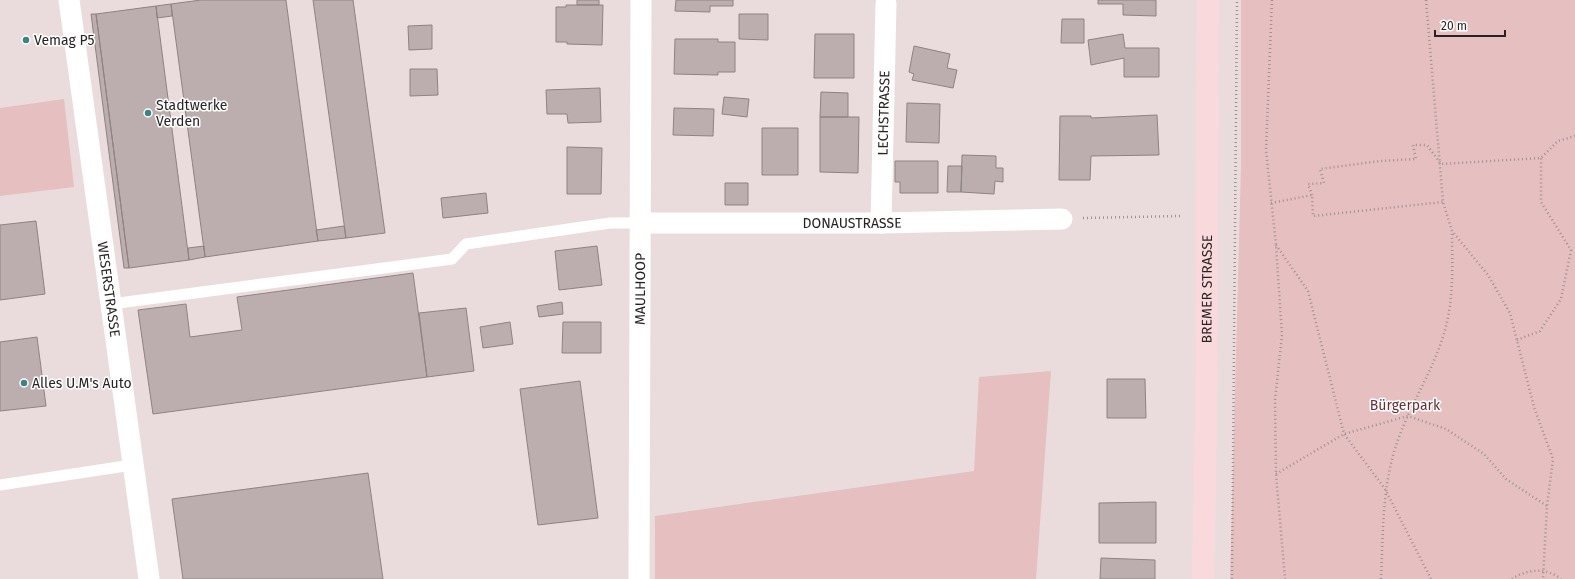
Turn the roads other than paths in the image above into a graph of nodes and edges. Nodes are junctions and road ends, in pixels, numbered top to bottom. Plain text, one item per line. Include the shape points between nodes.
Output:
1 (69, 0) edge
2 (641, 0) edge
3 (1208, 0) edge
4 (886, 4) dead end
5 (1062, 219) road end
6 (641, 223) junction
7 (882, 223) junction
8 (111, 304) junction
9 (132, 465) junction
10 (0, 485) edge
11 (149, 579) edge
12 (639, 579) edge
13 (1203, 579) edge

1 - 8 street, WESERSTRASSE
2 - 6 street, MAULHOOP
3 - 13 main road, BREMER STRASSE
4 - 7 street, LECHSTRASSE
5 - 7 street, DONAUSTRASSE
6 - 7 street, DONAUSTRASSE
6 - 8 lane via 610,223 466,244 452,259
6 - 12 street, MAULHOOP
8 - 9 street, WESERSTRASSE
9 - 10 lane
9 - 11 street, WESERSTRASSE

